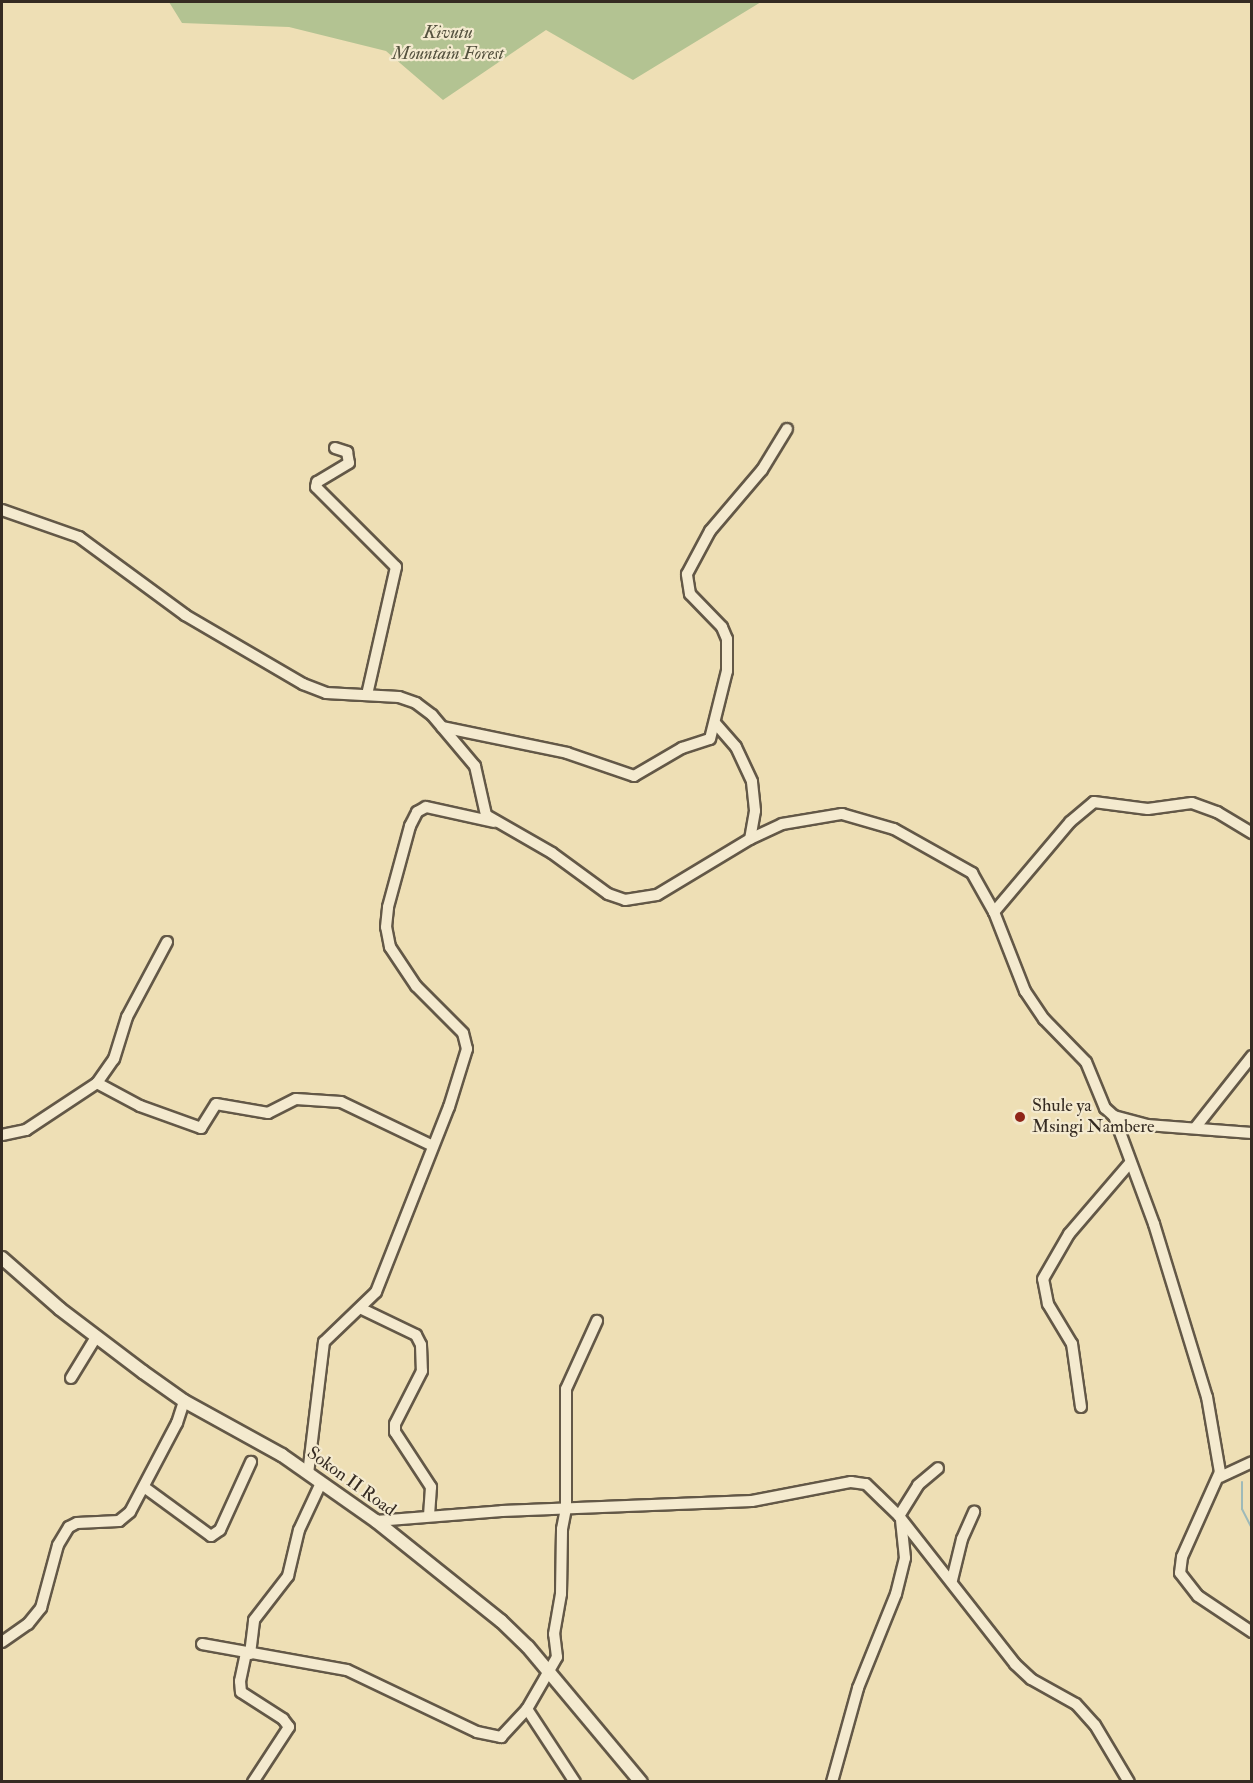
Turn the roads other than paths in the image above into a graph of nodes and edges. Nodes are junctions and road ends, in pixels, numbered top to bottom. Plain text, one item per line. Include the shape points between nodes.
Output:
1 (787, 429) dead end
2 (335, 448) dead end
3 (2, 510) edge
4 (367, 695) junction
5 (716, 724) junction
6 (441, 727) junction
7 (496, 822) junction
8 (1251, 833) edge
9 (750, 839) junction
10 (994, 912) junction
11 (167, 942) dead end
12 (1251, 1056) edge
13 (97, 1083) junction
14 (1114, 1116) junction
15 (1195, 1128) junction
16 (1251, 1133) edge
17 (2, 1135) edge
18 (433, 1146) junction
19 (1129, 1164) junction
20 (2, 1258) edge
21 (362, 1309) junction
22 (597, 1322) dead end
23 (96, 1337) junction
24 (70, 1378) dead end
25 (184, 1401) junction
26 (1081, 1407) dead end
27 (251, 1462) dead end
28 (1251, 1462) edge
29 (938, 1468) dead end
30 (308, 1474) junction
31 (1220, 1477) junction
32 (321, 1484) junction
33 (144, 1487) junction
34 (567, 1509) junction
35 (974, 1512) dead end
36 (429, 1516) junction
37 (900, 1518) junction
38 (376, 1521) junction
39 (952, 1580) junction
40 (1251, 1632) edge
41 (2, 1642) edge
42 (202, 1644) dead end
43 (248, 1654) junction
44 (550, 1673) junction
45 (527, 1709) junction
46 (253, 1782) edge
47 (575, 1782) edge
48 (641, 1782) edge
49 (832, 1782) edge
50 (1128, 1782) edge

1 - 5 street via 762,470 710,531 687,574 690,594 727,635 727,670
2 - 4 street via 347,452 349,463 317,482 316,487 396,567
3 - 4 street via 79,537 185,615 303,684 326,693
4 - 6 street via 399,697 416,703
5 - 6 street via 710,739 682,748 634,776 567,753
5 - 9 street via 736,747 752,782 755,812
6 - 7 street via 476,766 483,809
7 - 9 street via 552,854 608,894 631,901 657,895
7 - 18 street via 421,809 410,826 388,907 386,927 394,956 467,1040 462,1067
8 - 10 street via 1217,812 1192,803 1148,809 1094,802 1070,822
9 - 10 street via 804,819 855,816 894,828 961,864 972,873
10 - 14 street via 1025,991 1044,1019 1086,1062 1105,1108
11 - 13 street via 127,1017 114,1059
12 - 15 street
13 - 17 street via 26,1130
13 - 18 street via 140,1106 201,1128 216,1104 268,1113 296,1099 341,1102
14 - 15 street via 1131,1123
14 - 19 street
15 - 16 street
18 - 21 street via 376,1292
19 - 26 street via 1069,1234 1043,1279 1048,1304 1072,1344
19 - 31 street via 1154,1224 1208,1397
20 - 23 street, Sokon II Road
21 - 30 street via 324,1342
21 - 36 street via 416,1335 421,1345 422,1371 395,1424 395,1432 431,1487
22 - 34 street via 566,1389
23 - 24 street
23 - 25 street, Sokon II Road
25 - 30 street, Sokon II Road via 252,1435
25 - 33 street
27 - 33 street via 220,1530 210,1536
28 - 31 street
29 - 37 street via 918,1485
30 - 32 street, Sokon II Road
31 - 40 street via 1179,1568 1198,1596
32 - 38 street, Sokon II Road
32 - 43 street via 299,1530 288,1576 254,1620
33 - 41 street via 123,1519 77,1523 62,1534 41,1608 28,1624
34 - 36 street
34 - 37 street via 752,1501 859,1482 876,1490
34 - 44 street via 562,1529 561,1601 554,1629 557,1657
35 - 39 street via 962,1539
36 - 38 street
37 - 39 street
37 - 49 street via 905,1558 896,1594 858,1688
38 - 44 street, Sokon II Road via 501,1621
39 - 50 street via 1015,1664 1030,1679 1076,1704 1095,1725
42 - 43 street
43 - 45 street via 347,1670 493,1737 501,1737
43 - 46 street via 241,1692 289,1727
44 - 45 street
44 - 48 street, Sokon II Road
45 - 47 street

